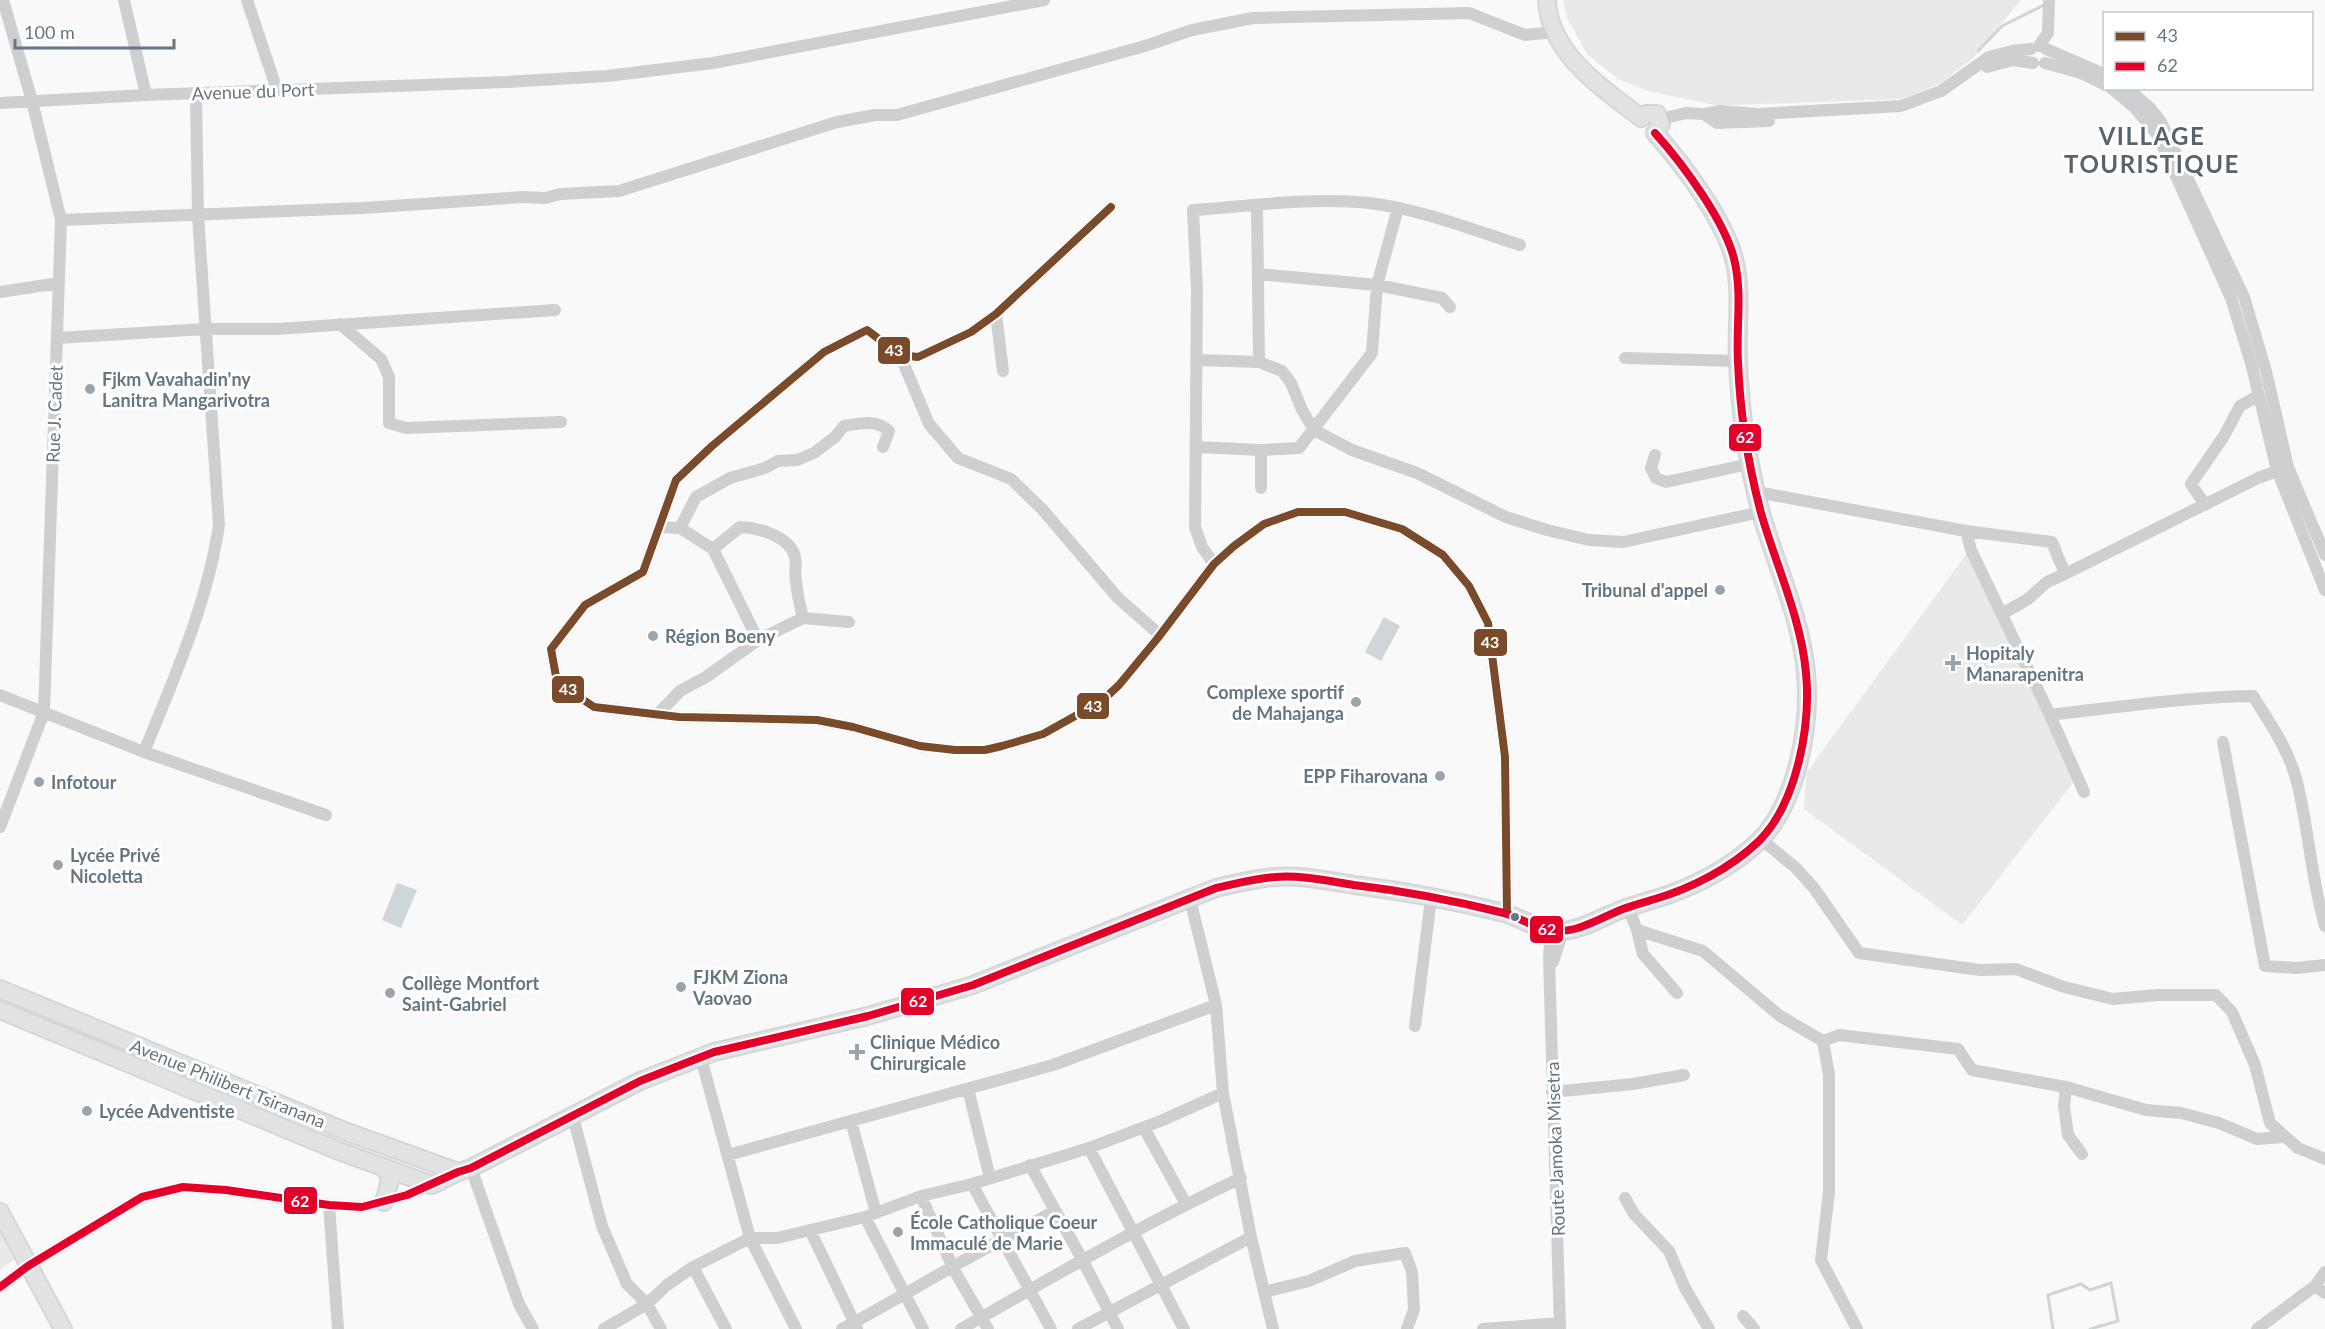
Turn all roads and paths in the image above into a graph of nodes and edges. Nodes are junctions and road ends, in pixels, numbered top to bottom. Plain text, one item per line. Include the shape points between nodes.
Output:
1 (3, 0) edge
2 (124, 0) edge
3 (247, 0) edge
4 (1044, 0) edge
5 (1547, 0) edge
6 (2049, 0) edge
7 (1554, 32) junction
8 (2039, 48) junction
9 (2039, 63) junction
10 (2103, 74) edge
11 (2103, 84) edge
12 (277, 90) junction
13 (2113, 90) edge
14 (2129, 90) edge
15 (196, 93) junction
16 (146, 95) junction
17 (32, 101) junction
18 (0, 103) edge
19 (1704, 114) junction
20 (1658, 126) junction
21 (1257, 205) junction
22 (1111, 207) dead end
23 (1398, 208) junction
24 (198, 216) junction
25 (61, 220) junction
26 (1520, 245) dead end
27 (1258, 274) junction
28 (59, 283) junction
29 (1377, 285) junction
30 (0, 292) edge
31 (1450, 307) dead end
32 (555, 310) dead end
33 (996, 314) junction
34 (340, 324) junction
35 (206, 329) junction
36 (57, 338) junction
37 (900, 355) junction
38 (1625, 358) dead end
39 (1197, 360) junction
40 (1737, 361) junction
41 (1259, 362) junction
42 (1003, 371) dead end
43 (2258, 396) junction
44 (561, 422) dead end
45 (1314, 430) junction
46 (883, 447) dead end
47 (1196, 447) junction
48 (1261, 450) junction
49 (1655, 455) dead end
50 (1749, 464) junction
51 (2283, 468) junction
52 (1261, 488) dead end
53 (1757, 492) junction
54 (2205, 505) junction
55 (1761, 512) junction
56 (659, 527) junction
57 (680, 528) junction
58 (1966, 531) junction
59 (713, 549) junction
60 (2325, 555) edge
61 (1214, 564) junction
62 (2065, 574) junction
63 (2325, 590) edge
64 (2002, 614) junction
65 (803, 618) junction
66 (849, 622) dead end
67 (1160, 635) junction
68 (758, 640) junction
69 (0, 695) edge
70 (44, 712) junction
71 (659, 713) junction
72 (2050, 715) junction
73 (2223, 742) dead end
74 (144, 752) junction
75 (2084, 792) dead end
76 (326, 815) dead end
77 (0, 827) edge
78 (1761, 839) junction
79 (1190, 899) junction
80 (1431, 899) junction
81 (1628, 907) junction
82 (1507, 914) junction
83 (2325, 927) edge
84 (1637, 930) junction
85 (1554, 931) junction
86 (2325, 965) edge
87 (0, 989) edge
88 (1677, 993) dead end
89 (1216, 1005) junction
90 (0, 1010) edge
91 (1415, 1026) dead end
92 (1823, 1041) junction
93 (701, 1058) junction
94 (1684, 1075) dead end
95 (2066, 1087) junction
96 (243, 1089) junction
97 (968, 1089) junction
98 (1552, 1092) junction
99 (1223, 1093) junction
100 (234, 1107) junction
101 (573, 1117) junction
102 (850, 1121) junction
103 (1144, 1128) junction
104 (347, 1132) junction
105 (2283, 1137) junction
106 (1089, 1148) junction
107 (339, 1151) junction
108 (2082, 1154) dead end
109 (728, 1155) junction
110 (2325, 1159) edge
111 (1029, 1165) junction
112 (387, 1169) junction
113 (464, 1170) junction
114 (990, 1178) junction
115 (1240, 1178) junction
116 (972, 1184) junction
117 (432, 1185) junction
118 (921, 1196) junction
119 (1625, 1198) dead end
120 (384, 1202) junction
121 (1186, 1204) junction
122 (329, 1205) junction
123 (1055, 1211) junction
124 (0, 1212) edge
125 (870, 1215) junction
126 (810, 1230) junction
127 (1134, 1232) junction
128 (1251, 1237) junction
129 (750, 1238) junction
130 (1002, 1238) junction
131 (1082, 1259) junction
132 (28, 1266) junction
133 (693, 1267) junction
134 (953, 1268) junction
135 (2325, 1272) edge
136 (1160, 1284) junction
137 (0, 1287) edge
138 (1029, 1289) junction
139 (2320, 1290) edge
140 (1264, 1292) junction
141 (903, 1293) junction
142 (647, 1304) junction
143 (1108, 1313) junction
144 (1743, 1316) dead end
145 (985, 1323) edge
146 (856, 1326) edge
147 (1560, 1326) edge
148 (63, 1329) edge
149 (338, 1329) edge
150 (533, 1329) edge
151 (604, 1329) edge
152 (661, 1329) edge
153 (726, 1329) edge
154 (796, 1329) edge
155 (842, 1329) edge
156 (923, 1329) edge
157 (962, 1329) edge
158 (1052, 1329) edge
159 (1078, 1329) edge
160 (1118, 1329) edge
161 (1184, 1329) edge
162 (1273, 1329) edge
163 (1407, 1329) edge
164 (1483, 1329) edge
165 (1709, 1329) edge
166 (1754, 1329) edge
167 (1857, 1329) edge
168 (2257, 1329) edge

1 - 17 street, Rue J. Cadet
2 - 16 street
3 - 12 street
4 - 12 street, Avenue du Port via 713,63 607,76
5 - 7 main road
6 - 8 street via 2048,33
7 - 20 main road via 1573,59 1641,118 1643,131 1649,134
7 - 24 street via 1525,35 1469,13 1253,18 1192,30 897,115 837,122 620,190 546,198
8 - 9 street via 2048,57
8 - 9 street via 2030,58
8 - 10 street
8 - 19 street via 1989,57 1941,91 1901,106
9 - 11 street via 2081,73
9 - 19 street via 2013,60 1989,66 1945,96 1902,113 1717,123
12 - 15 street, Avenue du Port
13 - 43 street via 2147,121 2169,158 2238,316
14 - 51 street via 2161,122 2244,297 2266,371
15 - 16 street, Avenue du Port
15 - 24 street
16 - 17 street, Avenue du Port
17 - 18 street, Avenue du Port
17 - 25 street, Rue J. Cadet
19 - 20 street via 1686,112
20 - 40 main road via 1668,148 1718,221 1735,261 1740,323
21 - 23 street via 1308,201
21 - 27 street
21 - 39 street via 1193,210
22 - 33 street
23 - 26 street
23 - 29 street
24 - 25 street
24 - 35 street
25 - 28 street, Rue J. Cadet
27 - 29 street
27 - 41 street
28 - 30 street
28 - 36 street, Rue J. Cadet
29 - 31 street via 1442,298
29 - 45 street via 1372,353
32 - 34 street
33 - 37 street via 971,332 918,357
33 - 42 street
34 - 35 street
34 - 44 street via 381,359 389,377 389,423 406,428
35 - 36 street
35 - 74 street via 219,525 194,628
36 - 70 street, Rue J. Cadet
37 - 56 street via 867,330 825,352 676,480
37 - 67 street via 929,424 958,458 1011,479 1118,598
38 - 40 street
39 - 41 street
39 - 47 street
40 - 50 main road
41 - 45 street via 1282,371
43 - 51 street
43 - 54 street via 2240,406 2191,484
45 - 48 street via 1299,448
45 - 55 street via 1352,450 1417,473 1506,517 1589,540 1623,542
46 - 57 street via 889,431 882,424 844,426 814,453 730,478 696,497
47 - 48 street
47 - 61 street via 1195,527
48 - 52 street
49 - 50 street via 1651,468 1656,478 1666,482
50 - 53 main road
51 - 54 street
51 - 60 street
51 - 63 street
53 - 55 main road
53 - 58 street
54 - 62 street
55 - 78 main road via 1797,627 1806,673 1805,738 1792,786
56 - 57 street
56 - 71 street via 643,572 585,605 552,650 557,682 594,707
57 - 59 street
58 - 62 street via 2052,542
58 - 64 street
59 - 65 street via 740,527 756,528 785,543 795,556
59 - 68 street
61 - 67 street
61 - 82 street via 1264,524 1298,512 1345,512 1402,529 1443,555 1469,586 1488,623 1505,757
62 - 64 street
64 - 72 street
65 - 66 street
65 - 68 street
67 - 71 street via 1102,701 1043,734 984,750 920,746 817,720 679,717
68 - 71 street via 680,691
69 - 70 street
70 - 74 street
70 - 77 street, Rue J. Cadet
72 - 75 street
72 - 83 street via 2253,696 2279,737 2296,781
73 - 86 street via 2265,966 2296,969
74 - 76 street
78 - 81 main road via 1715,874 1666,896
78 - 105 street via 1814,888 1859,953 1980,970 2016,969 2112,999 2157,994 2216,995 2232,1012 2255,1065 2270,1123
79 - 80 main road via 1245,881 1285,877 1377,887
79 - 89 street
79 - 93 main road via 973,985
80 - 82 main road
80 - 91 street
81 - 84 street
81 - 85 main road via 1579,928
82 - 85 main road
84 - 88 street via 1643,954
84 - 92 street via 1703,951 1780,1016
85 - 98 street, Route Jamoka Misetra via 1550,942
87 - 96 main road, Avenue Philibert Tsiranana
89 - 97 street via 1053,1065
89 - 99 street
90 - 100 main road, Avenue Philibert Tsiranana
92 - 95 street via 1839,1035 1958,1049 1972,1070
92 - 167 street via 1829,1076 1829,1181 1821,1260
93 - 101 main road via 640,1081
93 - 109 street
94 - 98 street
95 - 105 street via 2146,1110 2181,1113 2219,1123 2257,1139
95 - 108 street via 2068,1135
96 - 100 main road
96 - 104 main road, Avenue Philibert Tsiranana
97 - 102 street
97 - 114 street
98 - 147 street, Route Jamoka Misetra
99 - 103 street
99 - 115 street
100 - 107 main road, Avenue Philibert Tsiranana
101 - 113 main road
101 - 142 street via 602,1226 627,1284
102 - 109 street
102 - 125 street
103 - 106 street
103 - 121 street
104 - 107 main road
104 - 113 main road, Avenue Philibert Tsiranana
105 - 110 street
106 - 111 street
106 - 127 street
107 - 112 main road, Avenue Philibert Tsiranana
109 - 129 street
111 - 114 street
111 - 123 street
112 - 117 main road, Avenue Philibert Tsiranana
112 - 120 main road via 390,1180
113 - 117 main road
113 - 150 street
114 - 116 street
115 - 121 street
115 - 128 street
116 - 118 street
116 - 130 street
117 - 120 street
118 - 125 street
118 - 134 street
119 - 165 street via 1634,1214 1669,1251
120 - 122 street via 362,1207
121 - 127 street
122 - 132 street via 183,1187 142,1197
122 - 149 street
123 - 130 street
123 - 131 street
124 - 132 main road
125 - 126 street
125 - 141 street
126 - 129 street via 777,1238
126 - 146 street
127 - 131 street
127 - 136 street
128 - 136 street
128 - 140 street
129 - 133 street
129 - 154 street
130 - 134 street
130 - 138 street
131 - 138 street
131 - 143 street
132 - 137 street
132 - 148 main road
133 - 142 street
133 - 153 street
134 - 141 street
134 - 145 street
135 - 139 street
136 - 143 street
136 - 161 street
138 - 145 street
138 - 158 street
139 - 168 street
140 - 162 street
140 - 163 street via 1310,1281 1355,1261 1405,1253 1412,1272 1414,1310
141 - 146 street
141 - 156 street
142 - 151 street
142 - 152 street
143 - 159 street
143 - 160 street
144 - 166 street
145 - 157 street
146 - 155 street
147 - 164 street

